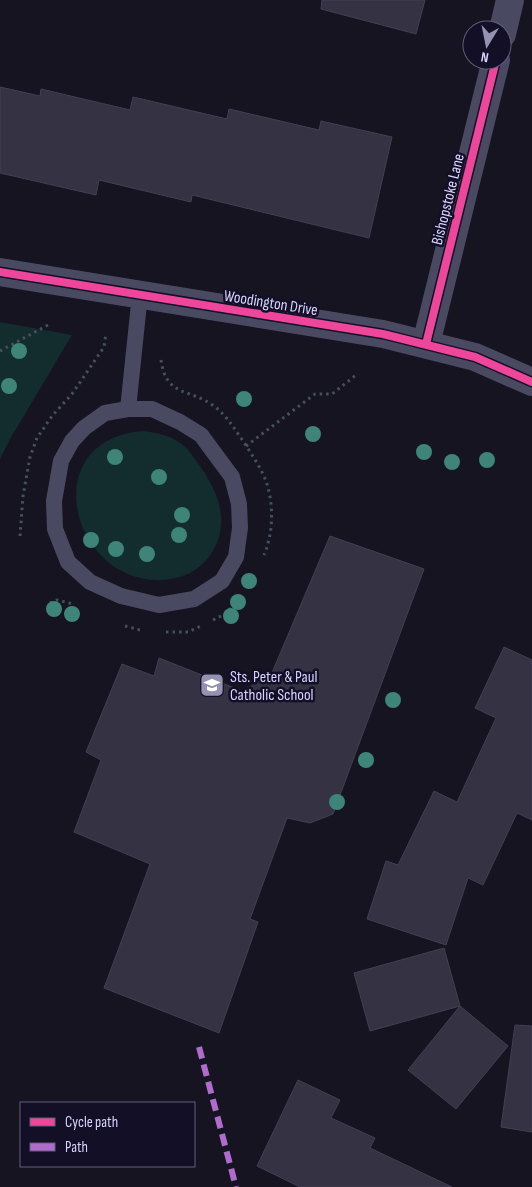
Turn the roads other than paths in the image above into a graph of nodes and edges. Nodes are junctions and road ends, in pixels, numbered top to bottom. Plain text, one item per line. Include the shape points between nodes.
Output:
1 (510, 0) edge
2 (505, 20) edge
3 (494, 70) edge
4 (0, 272) edge
5 (140, 294) junction
6 (426, 344) junction
7 (532, 382) edge
8 (128, 409) junction

1 - 2 street
3 - 6 street, Bishopstoke Lane
4 - 5 street, Woodington Drive
5 - 6 street, Woodington Drive
5 - 8 lane
6 - 7 street, Woodington Drive via 475,357
8 - 8 lane via 105,413 72,441 61,461 54,501 55,528 68,562 90,582 121,596 159,605 194,599 222,582 236,557 239,504 232,478 201,435 152,409

